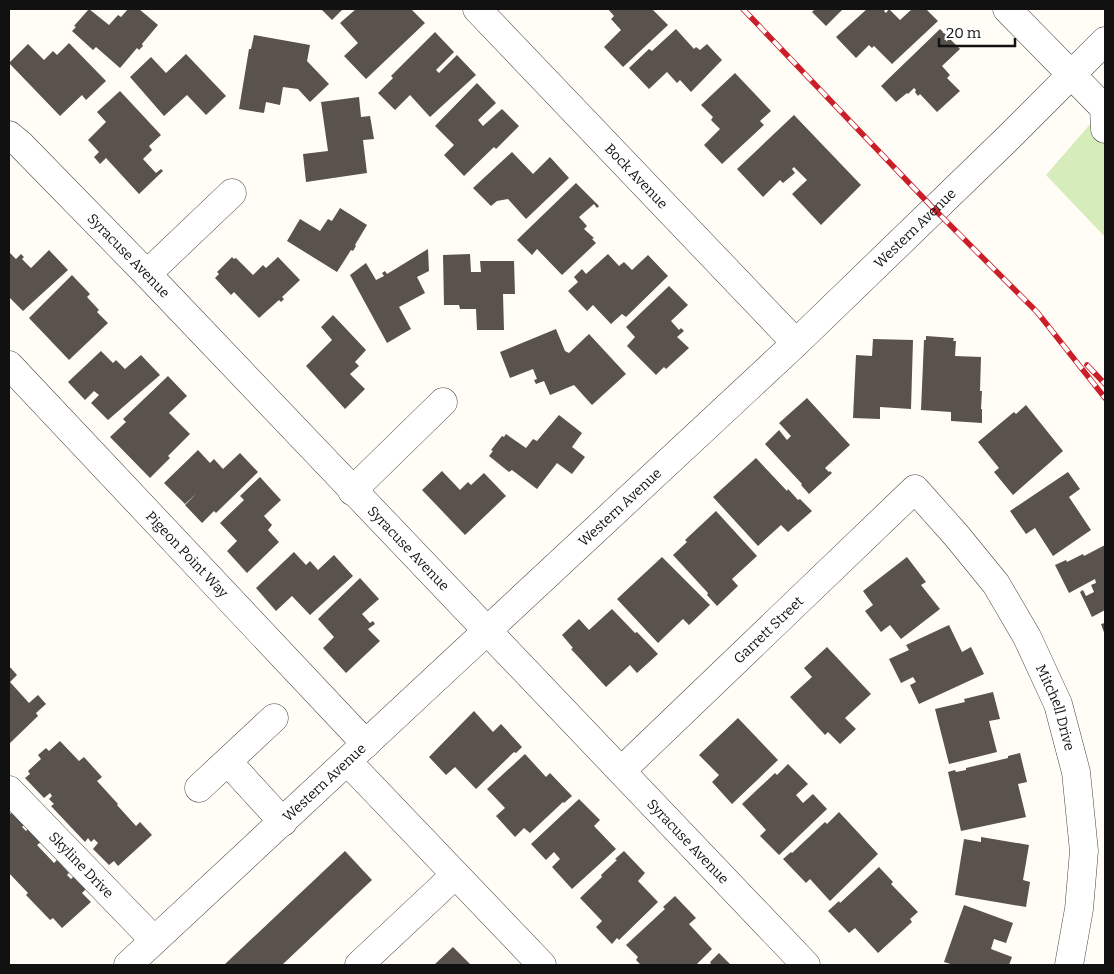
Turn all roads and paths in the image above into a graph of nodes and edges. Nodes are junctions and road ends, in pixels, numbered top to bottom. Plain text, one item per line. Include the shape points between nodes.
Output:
1 (477, 9) edge
2 (1006, 9) edge
3 (1105, 41) edge
4 (1071, 74) junction
5 (1105, 115) edge
6 (9, 136) edge
7 (232, 193) dead end
8 (146, 274) junction
9 (796, 343) junction
10 (9, 365) edge
11 (443, 402) dead end
12 (915, 489) joint
13 (352, 490) junction
14 (486, 631) junction
15 (274, 718) dead end
16 (357, 753) junction
17 (228, 762) junction
18 (621, 771) junction
19 (199, 788) dead end
20 (9, 790) edge
21 (283, 822) junction
22 (455, 875) junction
23 (154, 940) junction
24 (128, 965) edge
25 (359, 965) edge
26 (542, 965) edge
27 (806, 965) edge
28 (1069, 965) edge

1 - 9 street, Bock Avenue
2 - 4 street
3 - 4 street, Western Avenue
4 - 5 street
4 - 9 street, Western Avenue
6 - 8 street, Syracuse Avenue
7 - 8 street
8 - 13 street, Syracuse Avenue
9 - 14 street, Western Avenue
10 - 16 street, Pigeon Point Way
11 - 13 street
12 - 18 street, Garrett Street
12 - 28 street, Mitchell Drive via 996,584 1027,637 1058,704 1076,772 1084,851 1079,909
13 - 14 street, Syracuse Avenue
14 - 16 street, Western Avenue
14 - 18 street, Syracuse Avenue
15 - 17 street
16 - 21 street, Western Avenue
16 - 22 street, Pigeon Point Way
17 - 19 street
17 - 21 street
18 - 27 street, Syracuse Avenue
20 - 23 street, Skyline Drive
21 - 23 street, Western Avenue
22 - 25 street
22 - 26 street, Pigeon Point Way
23 - 24 street, Western Avenue

